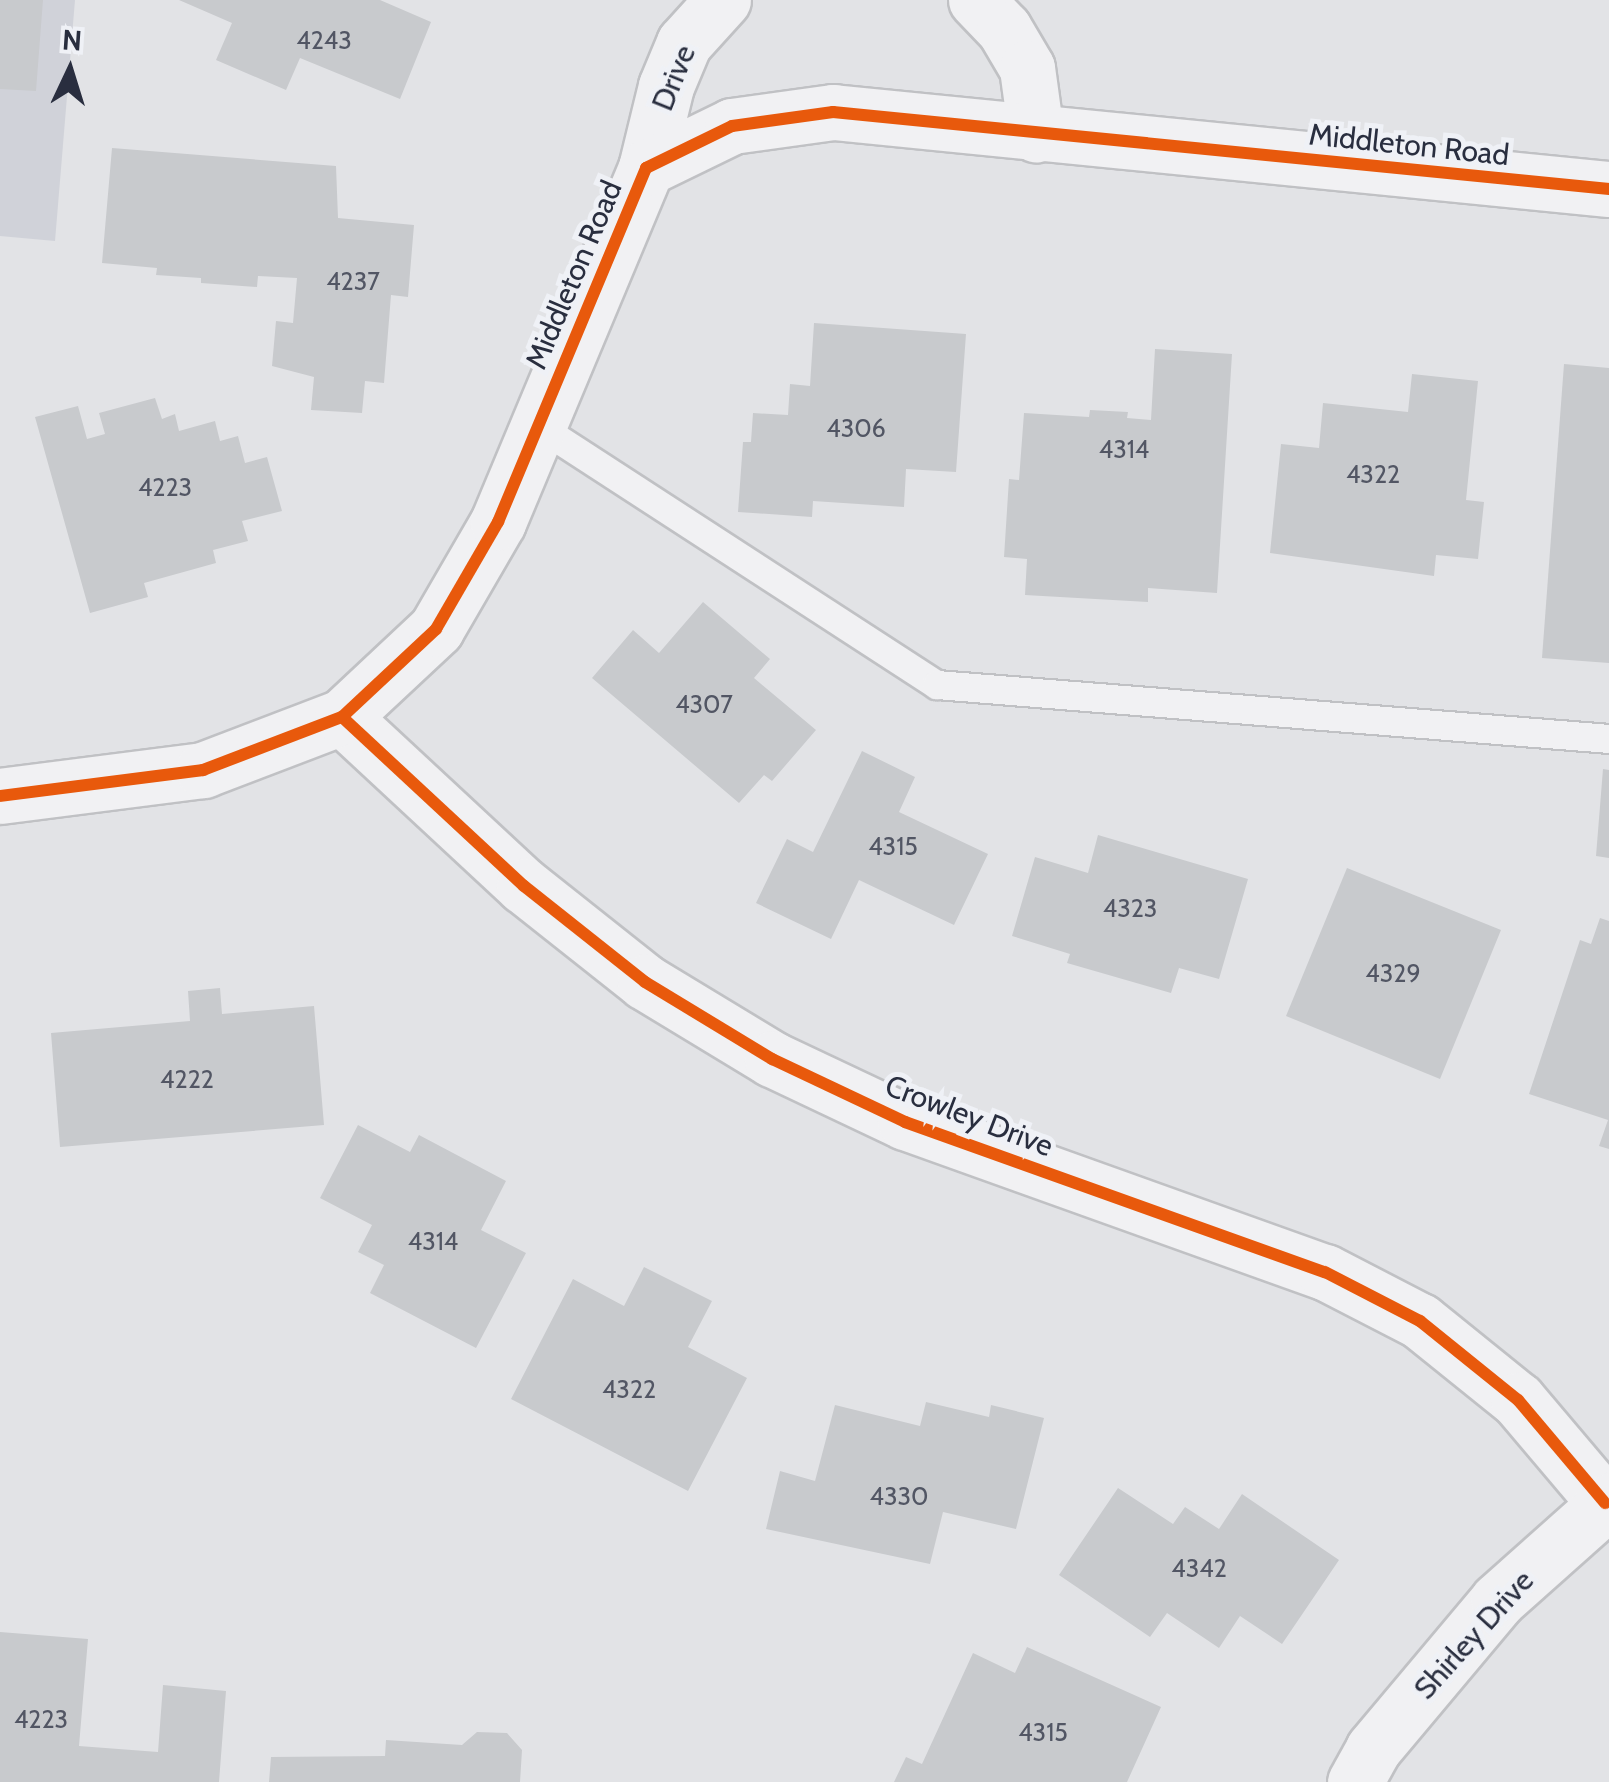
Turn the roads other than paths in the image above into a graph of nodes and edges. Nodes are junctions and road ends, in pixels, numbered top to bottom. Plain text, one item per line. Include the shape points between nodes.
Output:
1 (723, 0) edge
2 (976, 0) edge
3 (1036, 134) junction
4 (646, 168) junction
5 (1609, 190) edge
6 (538, 426) junction
7 (342, 717) junction
8 (1609, 739) edge
9 (0, 796) edge
10 (1607, 1502) edge
11 (1355, 1782) edge

1 - 4 street, Drive via 684,44
2 - 3 street via 1004,28 1027,68
3 - 4 street, Middleton Road via 833,112 732,126
3 - 5 street, Middleton Road
4 - 6 street, Middleton Road
6 - 7 street, Middleton Road via 498,522 436,629
6 - 8 lane via 937,684
7 - 9 street, Middleton Road via 203,770
7 - 10 street, Crowley Drive via 524,886 645,982 772,1059 905,1122 1326,1272 1420,1321 1518,1400
10 - 11 street, Shirley Drive via 1498,1600 1373,1749

